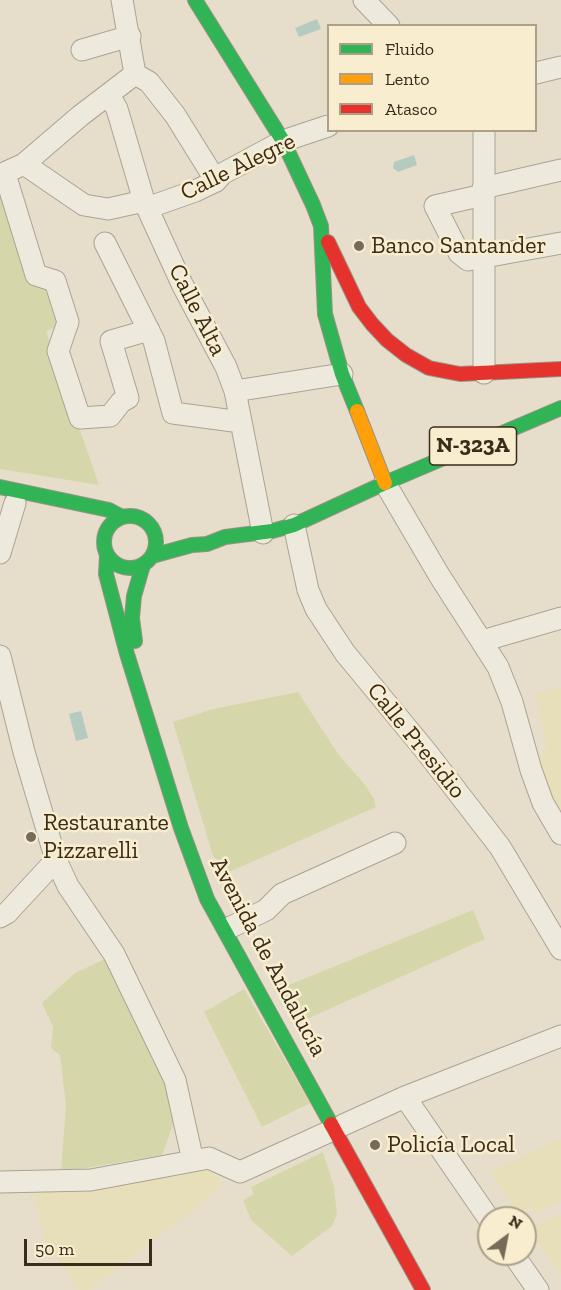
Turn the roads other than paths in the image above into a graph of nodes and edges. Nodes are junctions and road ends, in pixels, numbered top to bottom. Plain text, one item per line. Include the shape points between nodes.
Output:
1 (122, 0) edge
2 (195, 0) edge
3 (364, 0) edge
4 (387, 24) edge
5 (130, 36) junction
6 (82, 50) dead end
7 (561, 67) edge
8 (537, 73) edge
9 (135, 74) junction
10 (109, 95) junction
11 (327, 126) edge
12 (484, 132) edge
13 (283, 141) junction
14 (24, 164) junction
15 (561, 170) edge
16 (2, 175) edge
17 (216, 182) junction
18 (483, 191) junction
19 (145, 204) junction
20 (321, 226) junction
21 (105, 243) dead end
22 (561, 243) edge
23 (483, 257) junction
24 (149, 330) junction
25 (561, 369) edge
26 (484, 373) junction
27 (342, 374) junction
28 (235, 391) junction
29 (561, 408) edge
30 (241, 422) junction
31 (0, 486) edge
32 (390, 492) junction
33 (8, 501) edge
34 (47, 511) dead end
35 (122, 517) junction
36 (146, 522) junction
37 (165, 522) dead end
38 (294, 525) junction
39 (205, 530) dead end
40 (263, 533) junction
41 (90, 534) dead end
42 (225, 537) junction
43 (106, 550) junction
44 (0, 553) edge
45 (148, 560) junction
46 (561, 618) edge
47 (482, 641) junction
48 (0, 656) edge
49 (561, 834) edge
50 (395, 843) dead end
51 (56, 860) junction
52 (0, 917) edge
53 (231, 927) junction
54 (561, 949) edge
55 (561, 1036) edge
56 (405, 1097) junction
57 (339, 1127) junction
58 (193, 1161) junction
59 (0, 1182) edge
60 (480, 1206) edge
61 (521, 1266) edge
62 (423, 1290) edge
63 (435, 1290) edge
64 (538, 1290) edge

1 - 5 street
2 - 13 street
3 - 4 street
5 - 6 street
5 - 9 street
7 - 8 street
9 - 10 street
9 - 17 street via 149,82 175,115
10 - 14 street
10 - 19 street, Calle Alta via 117,109
11 - 13 street, Calle Alegre
12 - 18 street
13 - 17 street, Calle Alegre via 222,174
13 - 20 street
14 - 16 street
14 - 19 street, Calle Alegre via 84,205 108,209
15 - 18 street
16 - 24 street via 36,275 55,281 68,322 58,351 80,418 110,416 128,398 111,341
17 - 19 street, Calle Alegre
18 - 23 street
18 - 23 street via 435,207 459,254 468,260
19 - 28 street, Calle Alta
20 - 26 street via 359,307 387,340 429,368 460,374
20 - 27 street via 325,314
21 - 24 street
22 - 23 street
23 - 26 street
24 - 30 street via 173,413
25 - 26 street
27 - 28 street
27 - 32 street
28 - 30 street, Calle Alta
29 - 32 street, N-323A
30 - 40 street, Calle Alta
31 - 35 street via 109,510
32 - 38 street, N-323A
32 - 47 street
33 - 34 street
33 - 44 street
35 - 36 street
35 - 43 street via 114,521 104,536
36 - 37 street
36 - 45 street via 156,539
38 - 40 street, N-323A
38 - 54 street, Calle Presidio via 316,609 345,653 500,847
39 - 42 street, N-323A
40 - 42 street, N-323A
41 - 43 street, N-323A
42 - 45 street, N-323A
43 - 45 street, N-323A via 112,561 124,567 137,567
43 - 57 street, Avenida de Andalucía via 106,574 114,605 192,862 224,933
45 - 53 street, Avenida de Andalucía via 134,596 136,651 201,858
46 - 47 street
47 - 49 street via 498,667 543,803
48 - 51 street
50 - 53 street via 282,894 266,910
51 - 52 street
51 - 58 street via 68,886 114,954 174,1080
53 - 57 street, Avenida de Andalucía
55 - 56 street
56 - 57 street
56 - 60 street
57 - 58 street via 240,1172 209,1158
57 - 62 street, Avenida de Andalucía
57 - 63 street, Avenida de Andalucía
58 - 59 street via 91,1180
61 - 64 street

